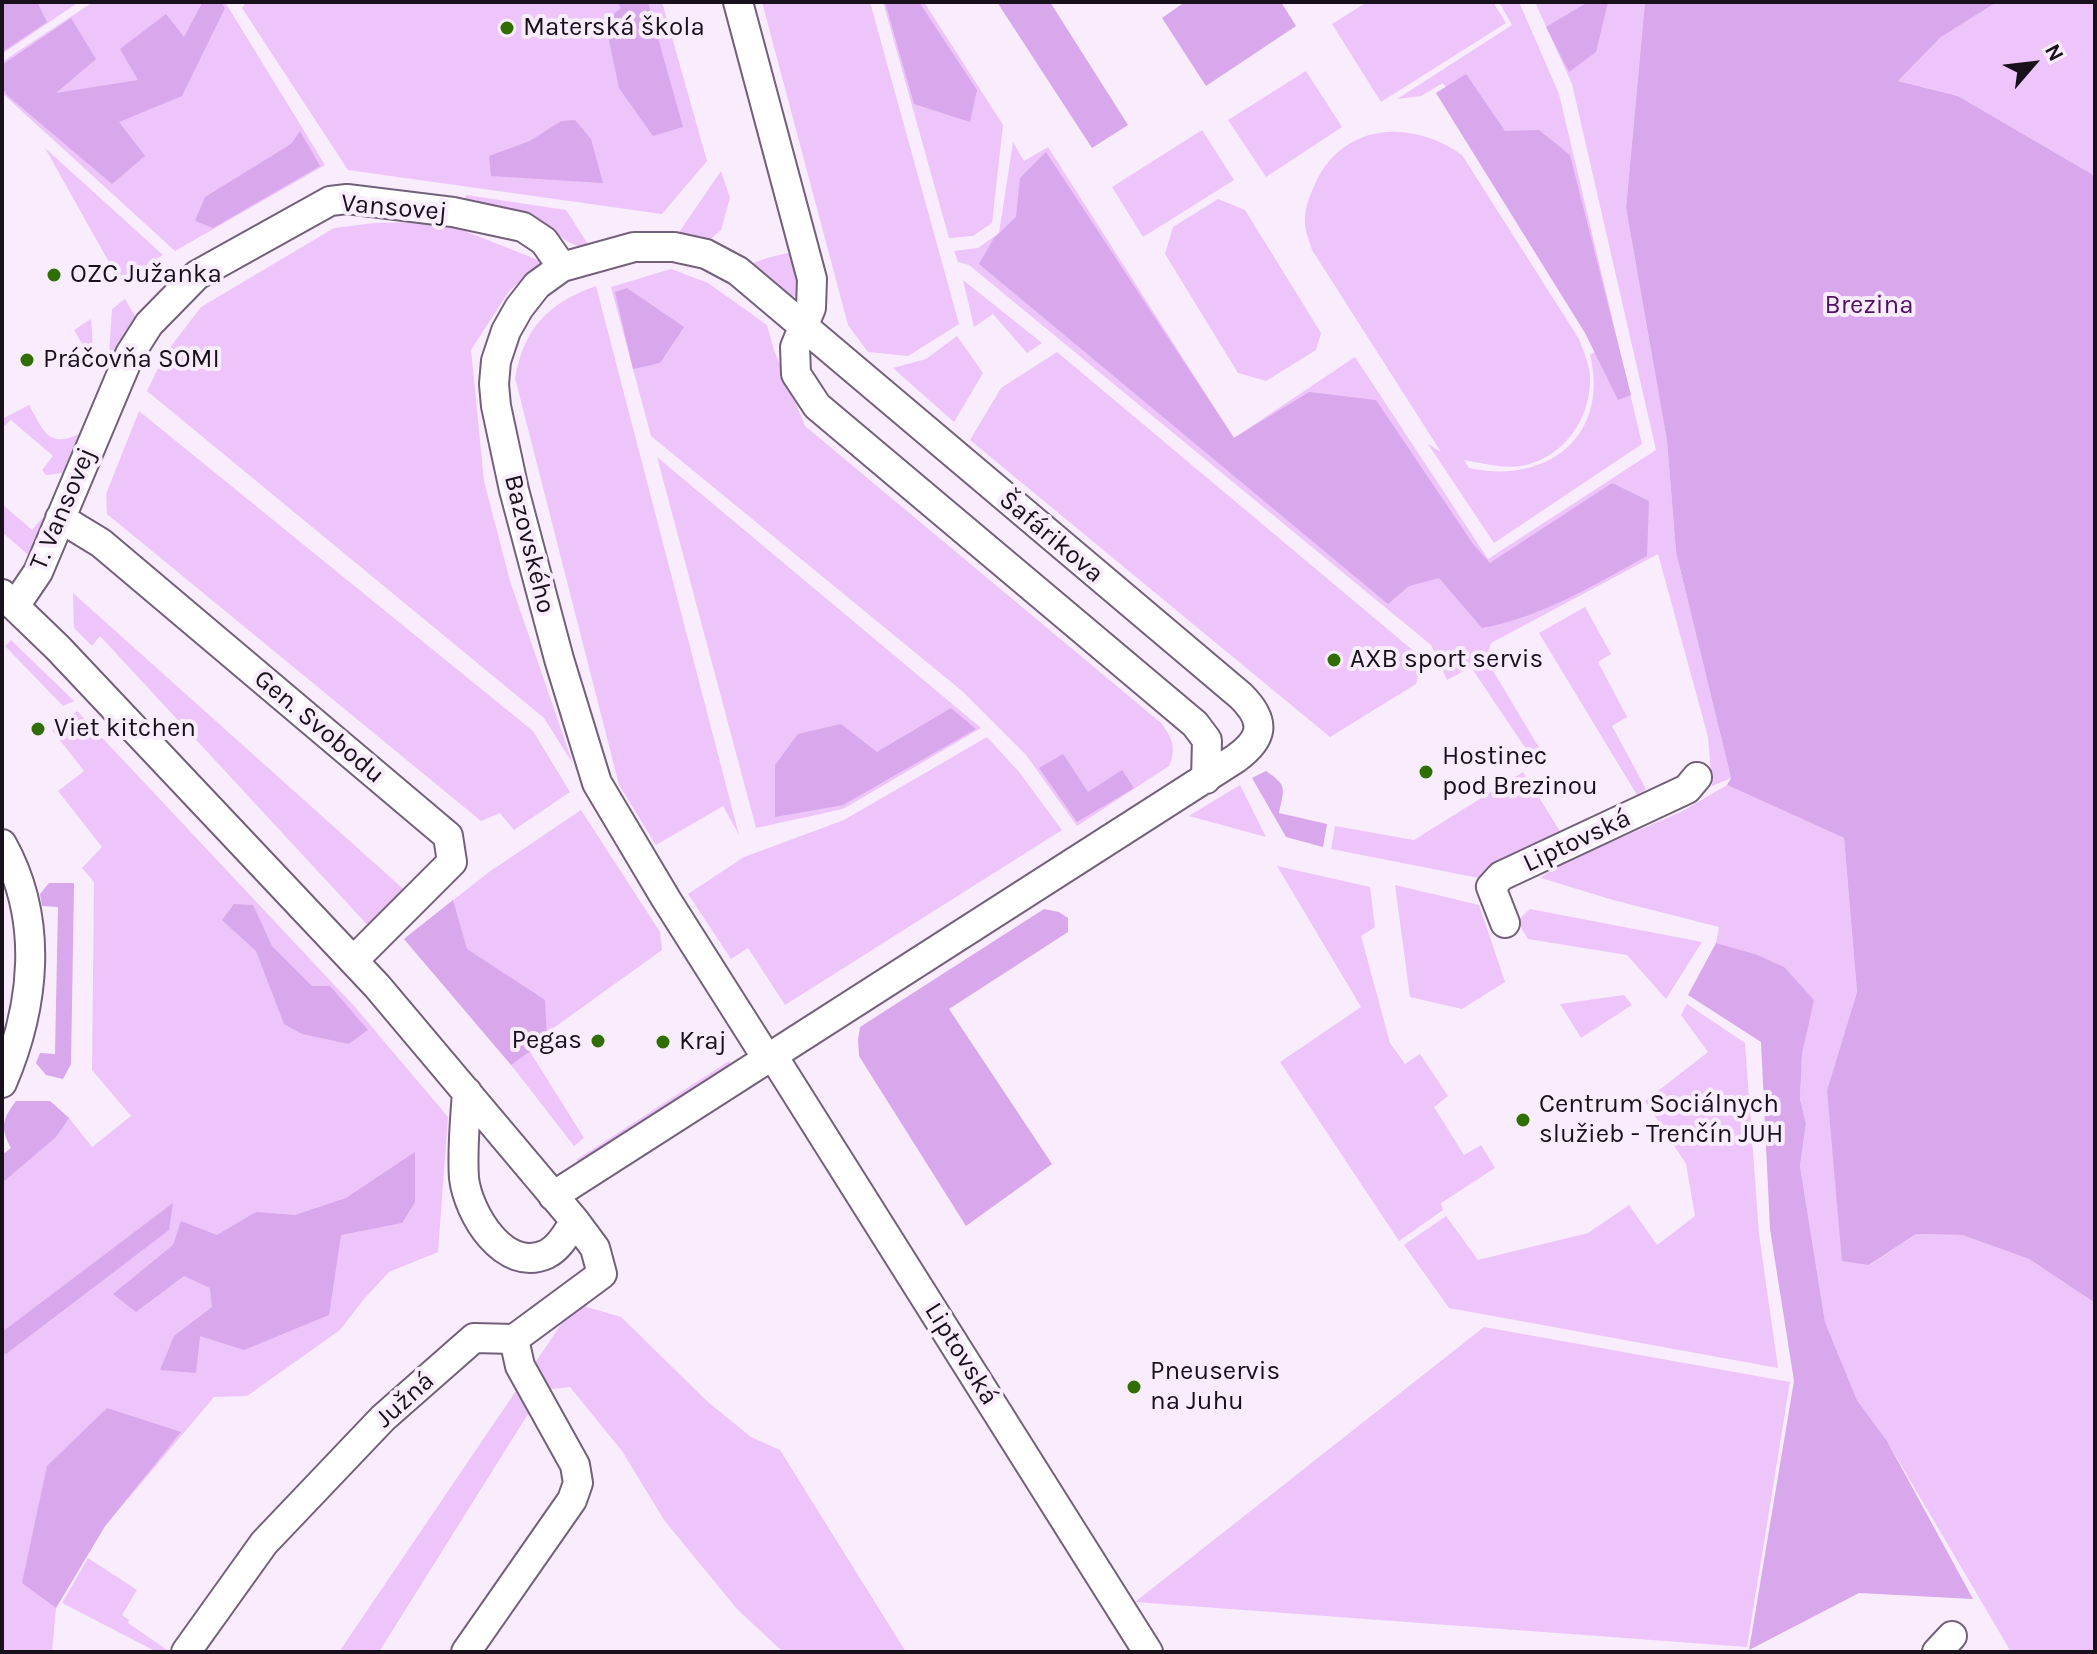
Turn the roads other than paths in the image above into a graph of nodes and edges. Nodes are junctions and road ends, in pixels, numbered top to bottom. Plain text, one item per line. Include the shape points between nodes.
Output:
1 (738, 2) edge
2 (562, 267) junction
3 (803, 325) junction
4 (106, 409) joint
5 (60, 518) junction
6 (8, 600) edge
7 (1697, 777) dead end
8 (1206, 779) junction
9 (2, 844) edge
10 (1505, 923) dead end
11 (354, 960) junction
12 (770, 1058) junction
13 (2, 1083) edge
14 (467, 1092) junction
15 (553, 1196) junction
16 (575, 1221) junction
17 (514, 1339) junction
18 (186, 1652) edge
19 (466, 1652) edge
20 (1148, 1652) edge

1 - 3 street, Šafárikova via 812,279 811,308
2 - 3 street, Bazovského via 634,247 706,254 738,271
2 - 4 street, Vansovej via 544,241 523,227 372,201 330,201 197,275 177,292 130,354
2 - 12 street, Bazovského via 537,285 519,308 496,361 495,395 514,490 597,783
3 - 8 street, Šafárikova via 795,347 796,374 817,406 1195,724 1207,740
3 - 8 street, Šafárikova via 1251,706 1259,734 1253,746
4 - 5 street, T. Vansovej
5 - 6 street, T. Vansovej via 38,572
5 - 11 street, Gen. Svobodu via 101,543 448,836 452,862
6 - 11 street
7 - 10 street, Liptovská via 1687,789 1501,876 1491,887
8 - 12 street
9 - 13 street via 27,904 32,973 18,1040
11 - 14 street
12 - 15 street
12 - 20 street, Liptovská
14 - 15 street
14 - 16 street via 464,1179 475,1216 489,1233 502,1248 535,1257 549,1253
15 - 16 street
16 - 17 street via 595,1248 602,1274
17 - 18 street, Južná via 474,1338 383,1418 264,1543
17 - 19 street via 520,1366 575,1465 578,1483 572,1500

